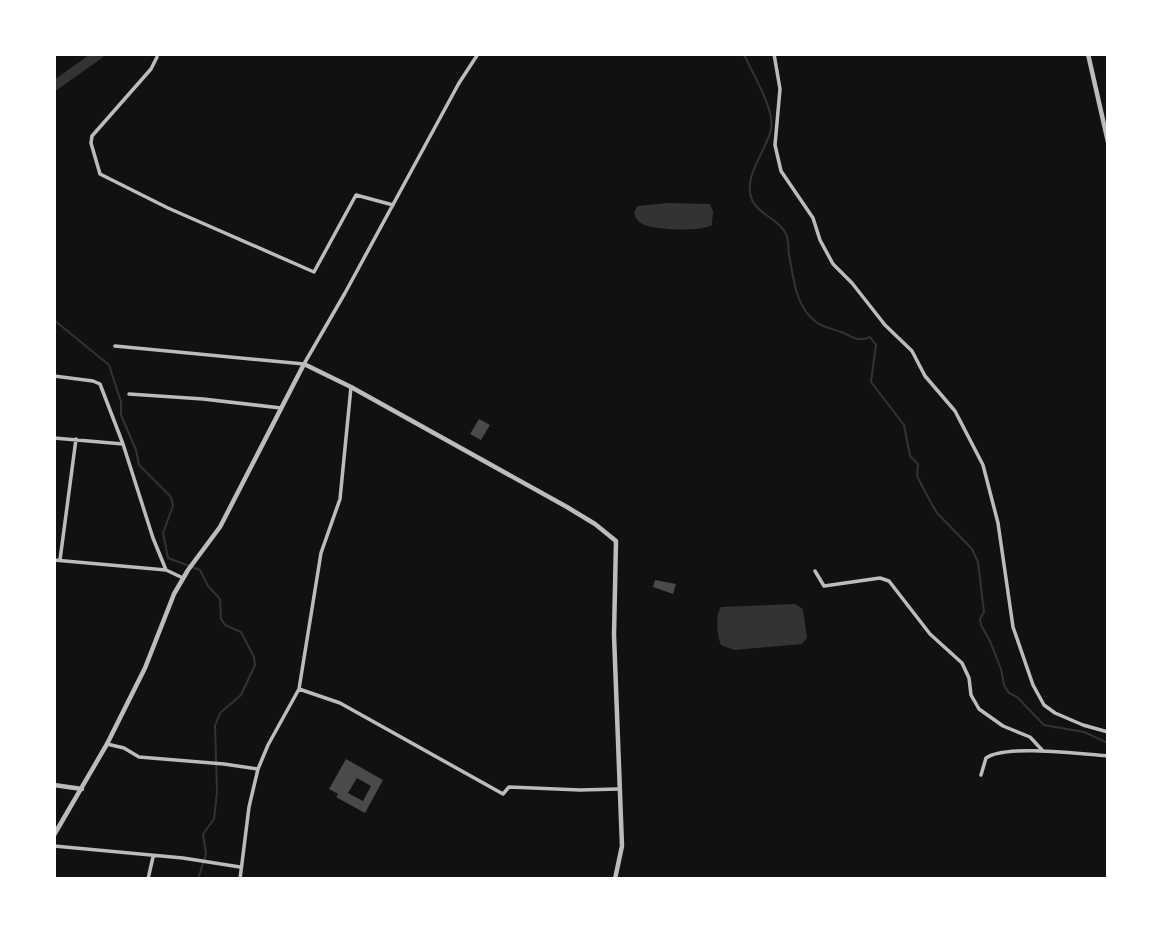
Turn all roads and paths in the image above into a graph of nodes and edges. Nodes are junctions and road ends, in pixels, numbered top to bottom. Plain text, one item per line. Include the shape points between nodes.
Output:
1 (478, 54) edge
2 (774, 54) edge
3 (1088, 54) edge
4 (156, 57) dead end
5 (1108, 142) edge
6 (393, 205) junction
7 (115, 346) dead end
8 (304, 364) junction
9 (54, 376) edge
10 (351, 387) junction
11 (129, 394) dead end
12 (281, 408) junction
13 (54, 438) edge
14 (76, 439) junction
15 (124, 444) junction
16 (54, 560) edge
17 (60, 560) junction
18 (166, 570) junction
19 (815, 571) dead end
20 (183, 578) junction
21 (299, 689) junction
22 (1108, 732) edge
23 (107, 744) junction
24 (1043, 751) junction
25 (1108, 756) edge
26 (258, 769) junction
27 (981, 775) dead end
28 (54, 785) edge
29 (82, 789) junction
30 (619, 789) junction
31 (54, 835) edge
32 (54, 846) edge
33 (153, 856) junction
34 (240, 867) junction
35 (148, 879) edge
36 (240, 879) edge
37 (615, 879) edge

1 - 6 street
2 - 22 street via 780,89 775,136 781,171 813,218 833,264 912,351 925,376 955,411 983,465 998,523 1013,628 1032,685 1055,713
3 - 5 street
4 - 6 street via 151,69 92,136 100,174 314,272 356,195
6 - 8 street
7 - 8 street
8 - 10 street
8 - 12 street
9 - 15 street via 100,384
10 - 21 street via 340,499 321,553
10 - 30 street via 595,524 616,541
11 - 12 street
12 - 20 street via 220,527
13 - 14 street
14 - 15 street
14 - 17 street
15 - 18 street
16 - 17 street
17 - 18 street
18 - 20 street
19 - 24 street via 824,586 880,578 889,581 930,634 962,663 979,709 1030,737
20 - 23 street
21 - 26 street
21 - 30 street via 340,703 503,794 509,787
23 - 26 street via 139,758
23 - 29 street
24 - 25 street
24 - 27 street via 991,754
26 - 34 street
28 - 29 street
29 - 31 street
30 - 37 street via 622,846
32 - 33 street
33 - 34 street
33 - 35 street
34 - 36 street

